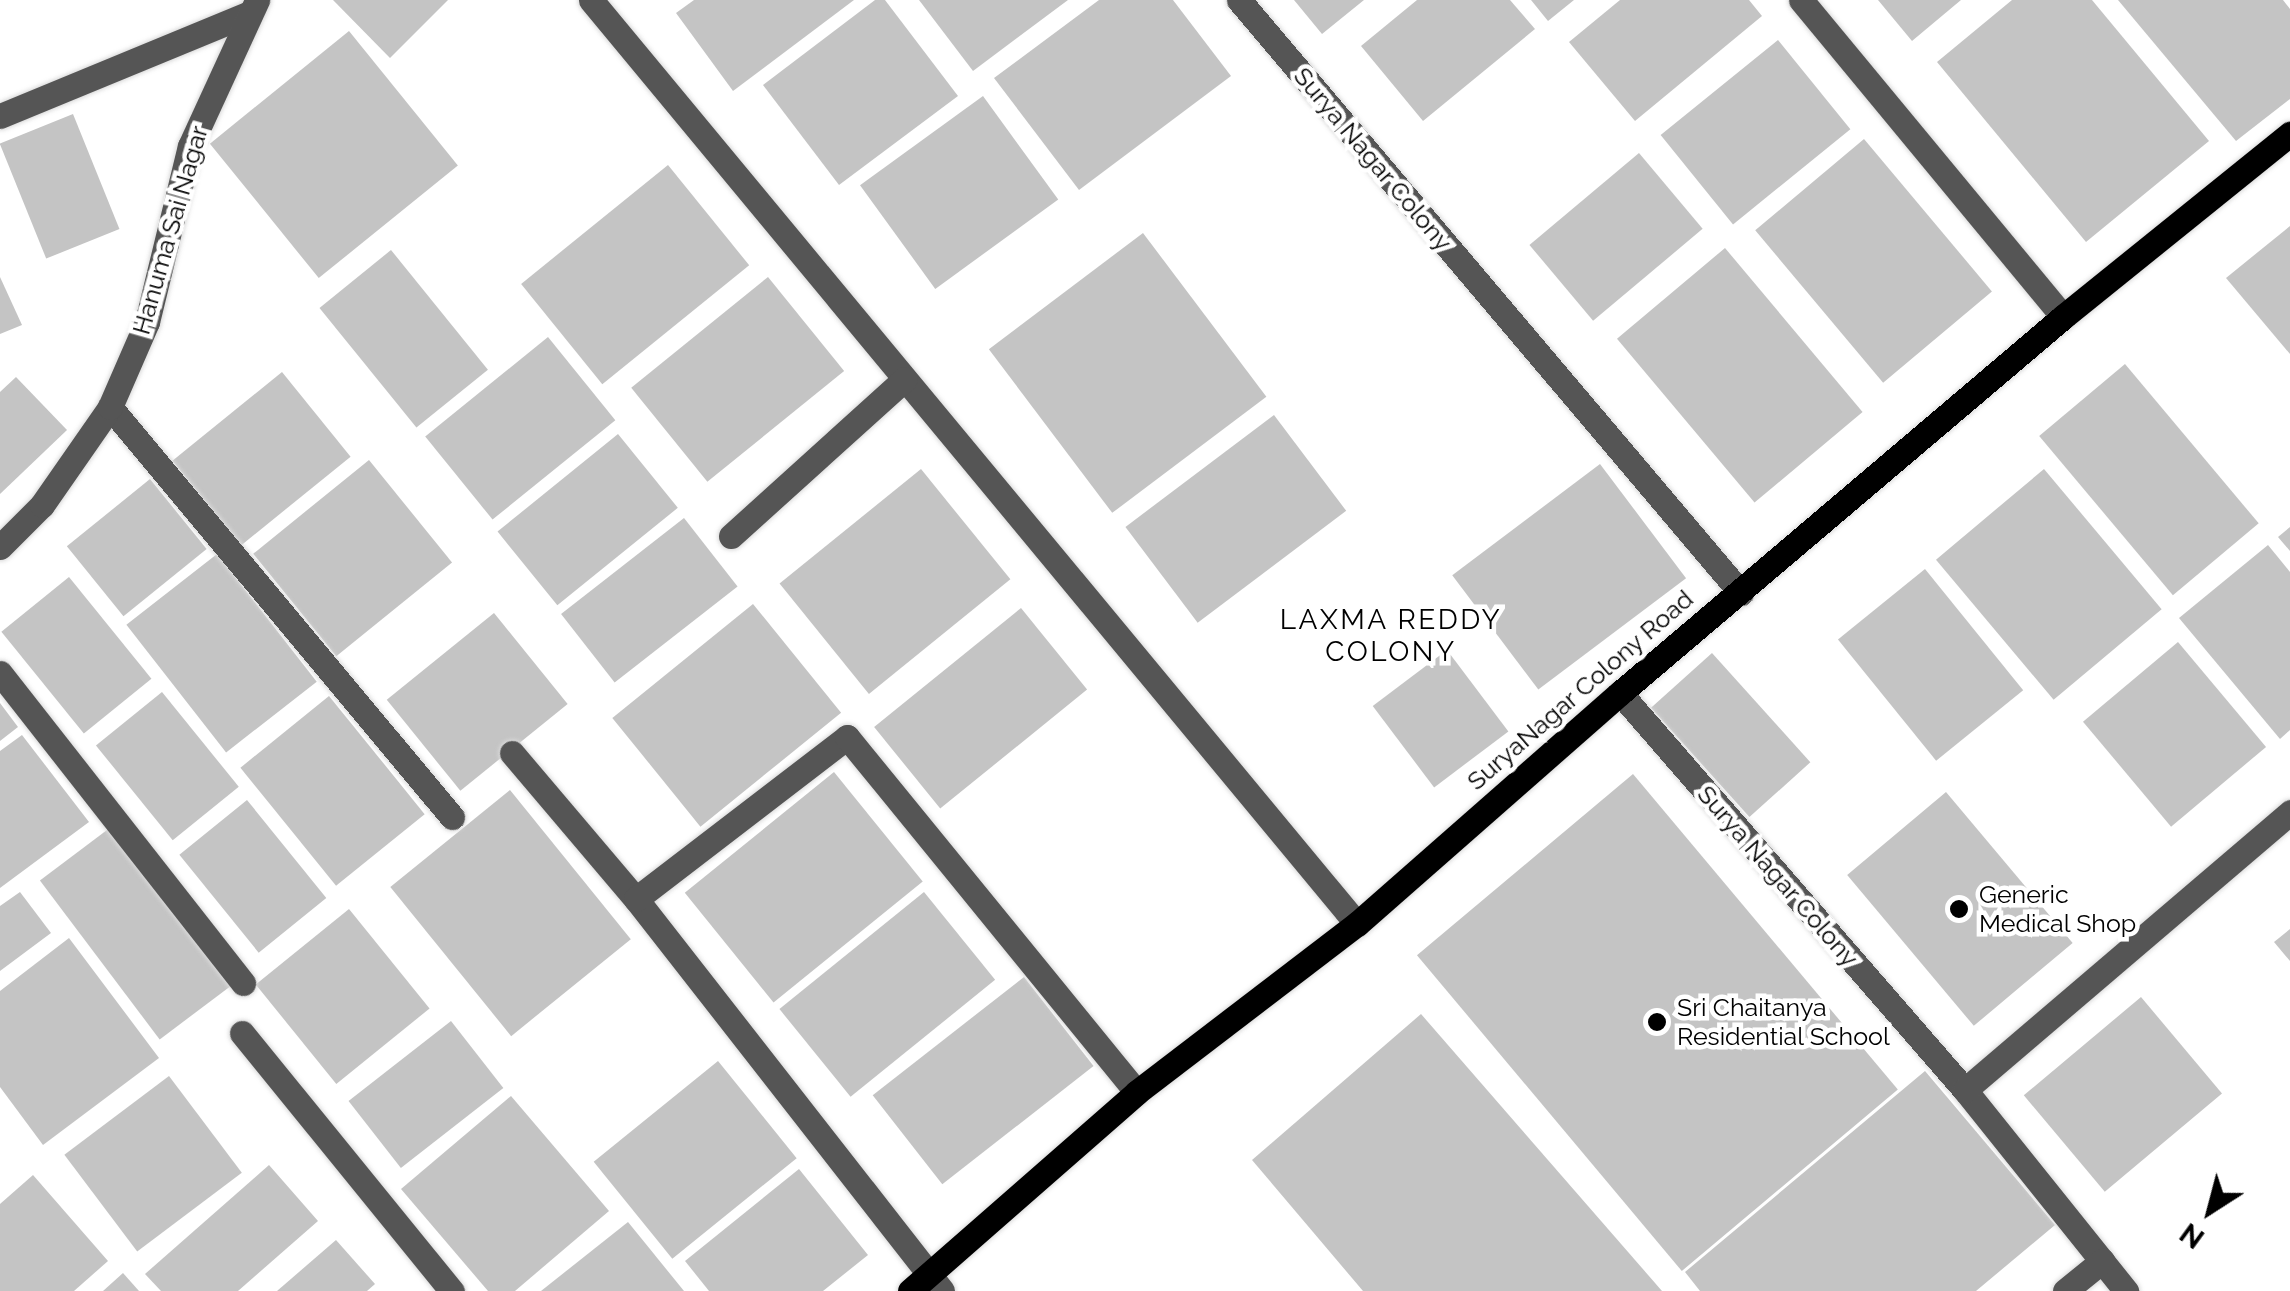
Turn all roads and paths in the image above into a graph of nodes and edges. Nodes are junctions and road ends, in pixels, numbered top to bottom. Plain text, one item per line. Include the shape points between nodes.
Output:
1 (591, 0) edge
2 (1239, 0) edge
3 (1801, 0) edge
4 (253, 7) edge
5 (0, 116) edge
6 (2290, 134) edge
7 (2063, 317) junction
8 (906, 380) junction
9 (110, 407) junction
10 (731, 536) dead end
11 (0, 547) edge
12 (1740, 593) junction
13 (0, 673) edge
14 (1620, 693) junction
15 (512, 753) dead end
16 (2290, 812) edge
17 (452, 817) dead end
18 (636, 899) junction
19 (1357, 924) junction
20 (243, 982) dead end
21 (242, 1033) dead end
22 (1965, 1090) junction
23 (1137, 1092) junction
24 (2102, 1261) junction
25 (927, 1285) edge
26 (452, 1291) edge
27 (2064, 1291) edge
28 (2126, 1291) edge

1 - 8 street
2 - 12 street, Surya Nagar Colony
3 - 7 street
4 - 5 street
4 - 9 street, Hanuma Sai Nagar via 190,146 147,322
6 - 7 main road, SuryaNagar Colony Road
7 - 12 main road, SuryaNagar Colony Road
8 - 10 street
8 - 19 street
9 - 11 street, Hanuma Sai Nagar via 42,505
9 - 17 street
12 - 14 main road, SuryaNagar Colony Road
13 - 20 street
14 - 19 main road, SuryaNagar Colony Road
14 - 22 street, Surya Nagar Colony
15 - 18 street
16 - 22 street
18 - 23 street via 847,737
18 - 25 street
19 - 23 main road, SuryaNagar Colony Road
21 - 26 street
22 - 24 street, Surya Nagar Colony
23 - 25 main road, SuryaNagar Colony Road
24 - 27 street
24 - 28 street, Surya Nagar Colony

